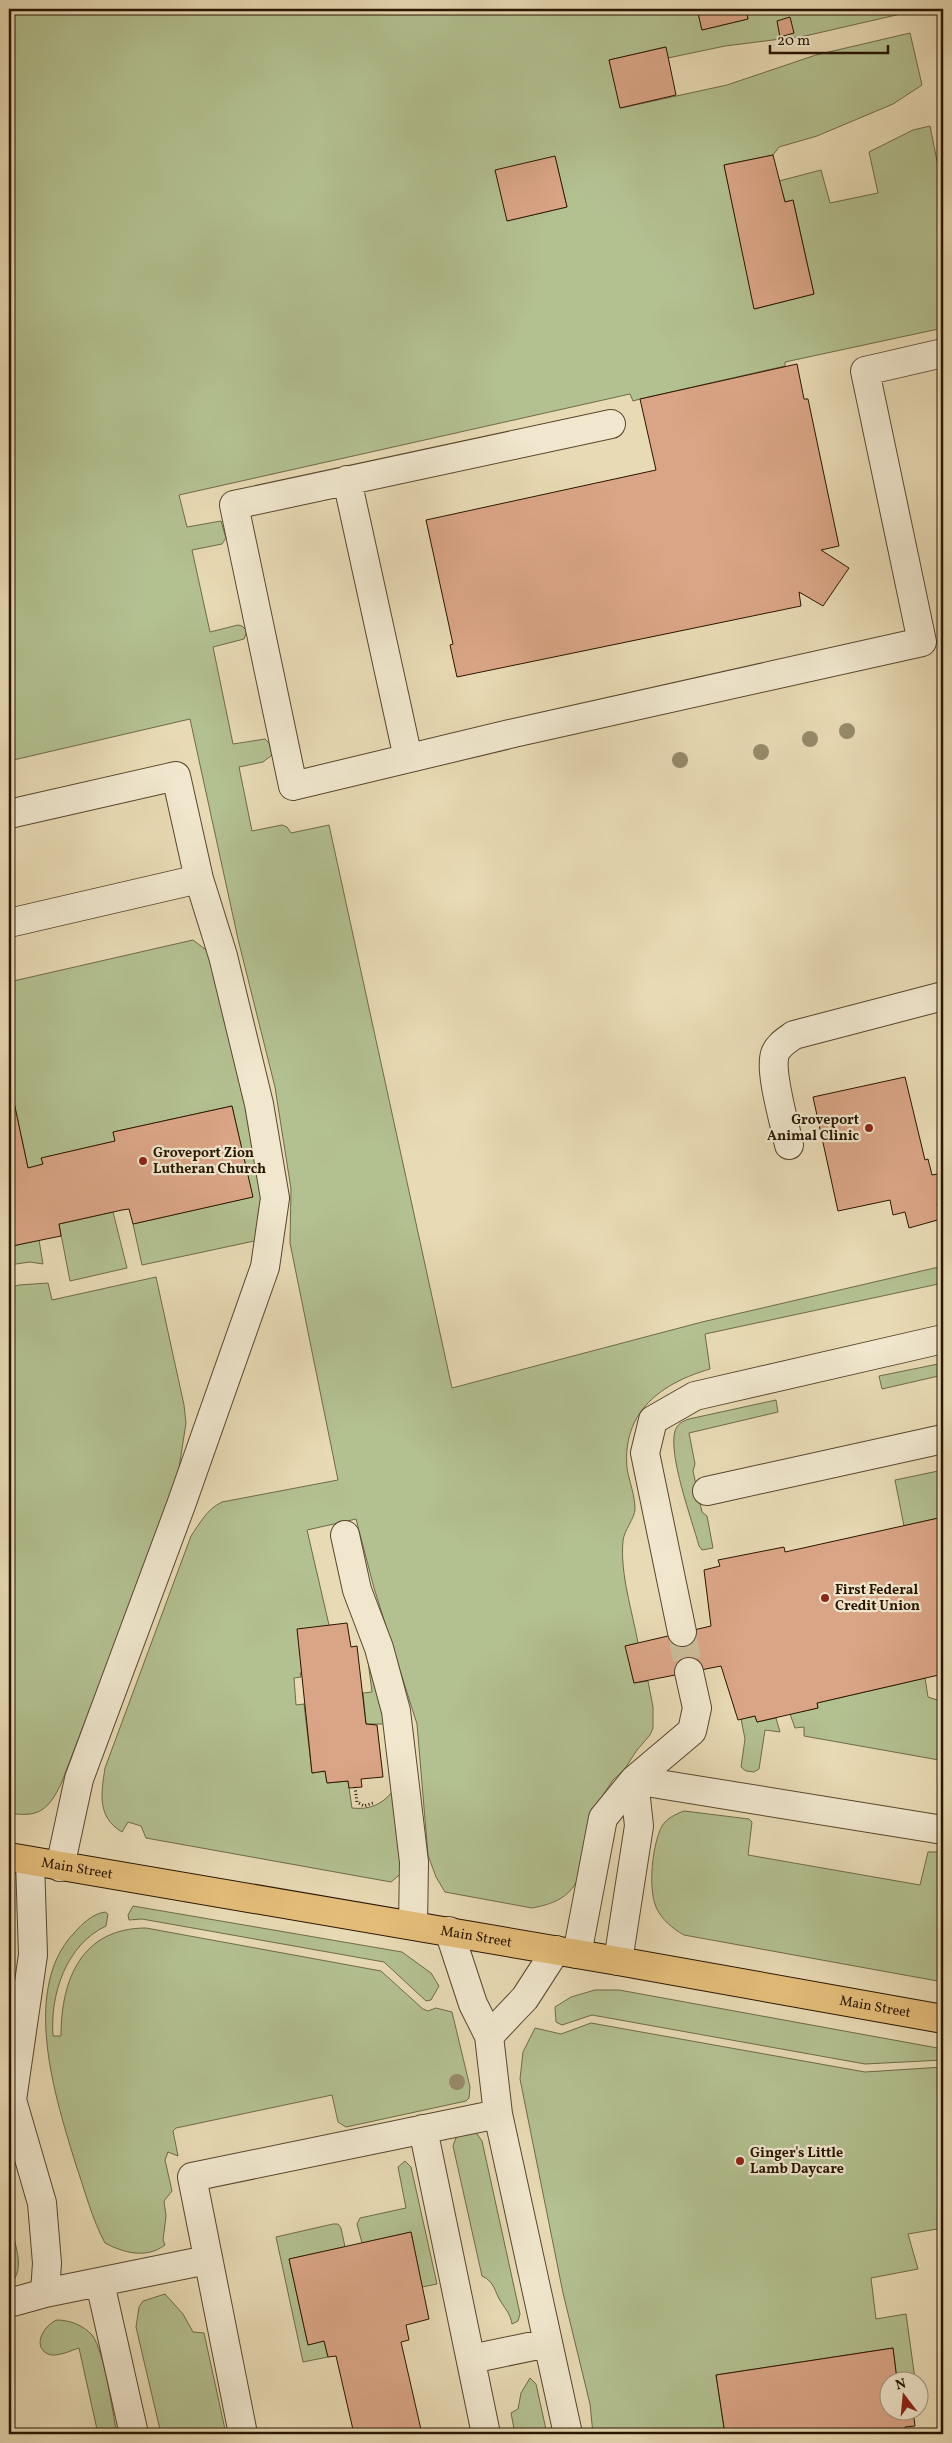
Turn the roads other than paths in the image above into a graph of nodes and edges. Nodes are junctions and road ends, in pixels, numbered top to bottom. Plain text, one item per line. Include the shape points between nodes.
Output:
1 (943, 353) edge
2 (611, 424) dead end
3 (347, 480) junction
4 (408, 758) junction
5 (9, 814) edge
6 (199, 879) junction
7 (9, 923) edge
8 (943, 996) edge
9 (789, 1145) dead end
10 (943, 1339) edge
11 (943, 1439) edge
12 (707, 1491) dead end
13 (345, 1535) dead end
14 (682, 1632) tunnel mouth
15 (689, 1672) tunnel mouth
16 (634, 1780) junction
17 (943, 1830) edge
18 (19, 1859) edge
19 (60, 1867) junction
20 (9, 1892) edge
21 (413, 1925) junction
22 (449, 1932) junction
23 (567, 1952) junction
24 (618, 1961) junction
25 (943, 2019) edge
26 (489, 2036) junction
27 (10, 2100) edge
28 (498, 2114) junction
29 (423, 2129) junction
30 (207, 2260) junction
31 (100, 2283) junction
32 (45, 2293) junction
33 (9, 2303) edge
34 (548, 2343) junction
35 (471, 2359) junction
36 (134, 2434) edge
37 (243, 2434) edge
38 (486, 2434) edge
39 (568, 2434) edge

1 - 4 lane via 864,371 922,642
2 - 3 lane
3 - 4 lane
3 - 4 lane via 234,505 293,786
5 - 6 lane via 176,776
6 - 7 lane
6 - 19 lane via 223,956 259,1104 274,1198 265,1267 79,1779
8 - 9 lane via 794,1034 781,1044 775,1054 773,1071
10 - 14 lane via 695,1396 653,1420 645,1453
11 - 12 lane
13 - 21 lane via 357,1590 379,1648 396,1711 414,1862
15 - 16 lane via 697,1708 692,1731
16 - 17 lane
16 - 23 lane via 603,1818
16 - 24 lane via 640,1826
18 - 19 main road, Main Street
18 - 20 lane
18 - 27 lane via 33,1954
19 - 21 main road, Main Street
21 - 22 main road, Main Street
22 - 23 main road, Main Street
22 - 26 lane via 473,2004
23 - 24 main road, Main Street
23 - 26 lane
24 - 25 main road, Main Street
26 - 28 lane
27 - 32 lane via 42,2203 47,2253
28 - 29 lane
28 - 34 lane
29 - 30 lane via 192,2177
29 - 35 lane
30 - 31 lane
30 - 37 lane
31 - 32 lane
31 - 36 lane
32 - 33 lane
34 - 35 lane
34 - 39 lane
35 - 38 lane

